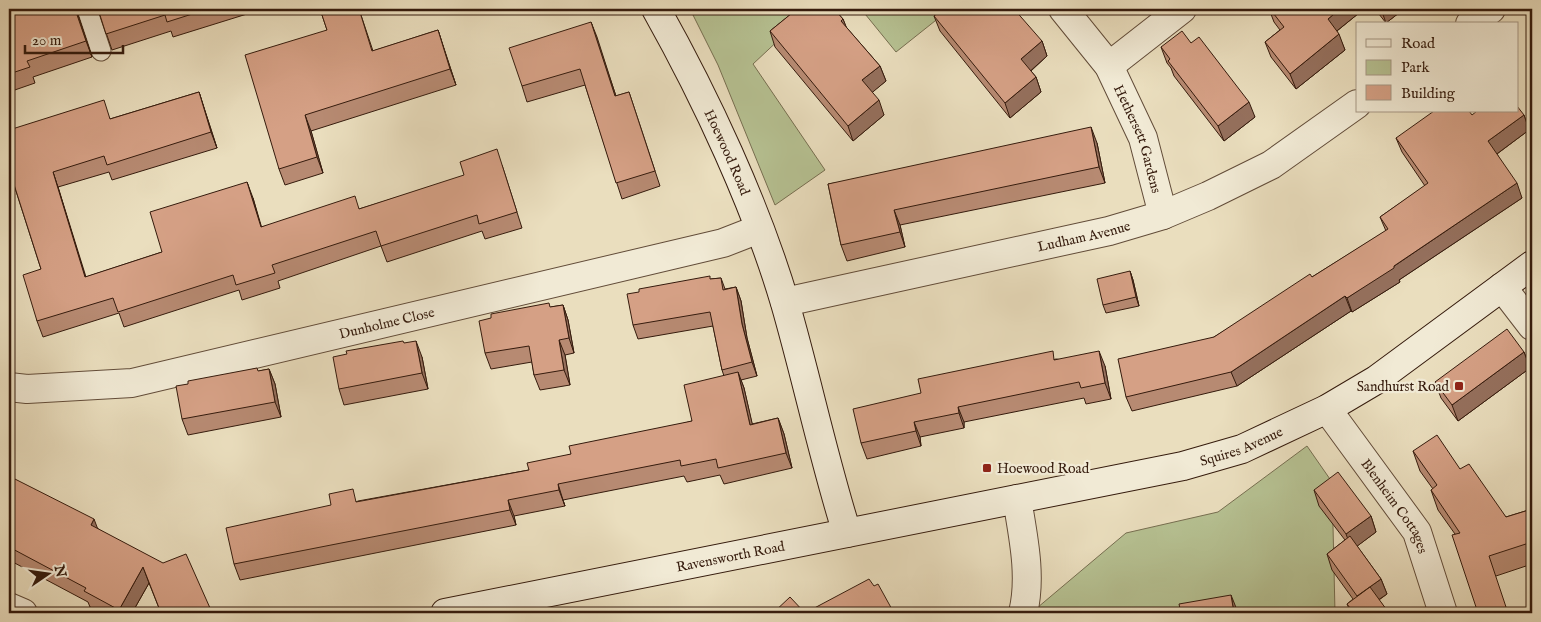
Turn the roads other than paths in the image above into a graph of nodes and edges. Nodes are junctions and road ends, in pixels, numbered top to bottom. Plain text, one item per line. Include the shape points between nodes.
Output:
1 (87, 9) edge
2 (656, 9) edge
3 (1063, 9) edge
4 (1182, 9) edge
5 (1491, 9) edge
6 (1473, 22) edge
7 (101, 51) dead end
8 (1109, 66) junction
9 (1356, 105) edge
10 (1163, 215) junction
11 (759, 229) junction
12 (1532, 265) edge
13 (1502, 287) junction
14 (785, 302) junction
15 (1532, 326) edge
16 (9, 387) edge
17 (1327, 409) junction
18 (1017, 499) junction
19 (847, 533) junction
20 (9, 607) edge
21 (23, 613) edge
22 (445, 613) edge
23 (1023, 613) edge
24 (1443, 613) edge

1 - 7 lane
2 - 11 street, Hoewood Road via 683,58
3 - 8 street, Hethersett Gardens
4 - 8 street
5 - 6 street
8 - 10 street, Hethersett Gardens via 1142,138
9 - 10 street, Ludham Avenue via 1271,165
10 - 14 street, Ludham Avenue via 1109,232
11 - 14 street, Hoewood Road
11 - 16 street, Dunholme Close via 723,243 132,383 27,389
12 - 13 street, Squires Avenue
13 - 15 street
13 - 17 street, Squires Avenue via 1376,380
14 - 19 street, Hoewood Road
17 - 18 street, Squires Avenue via 1242,449 1183,466
17 - 24 street, Blenheim Cottages via 1417,532
18 - 19 street, Ravensworth Road
18 - 23 street via 1026,555
19 - 22 street, Ravensworth Road
20 - 21 street

